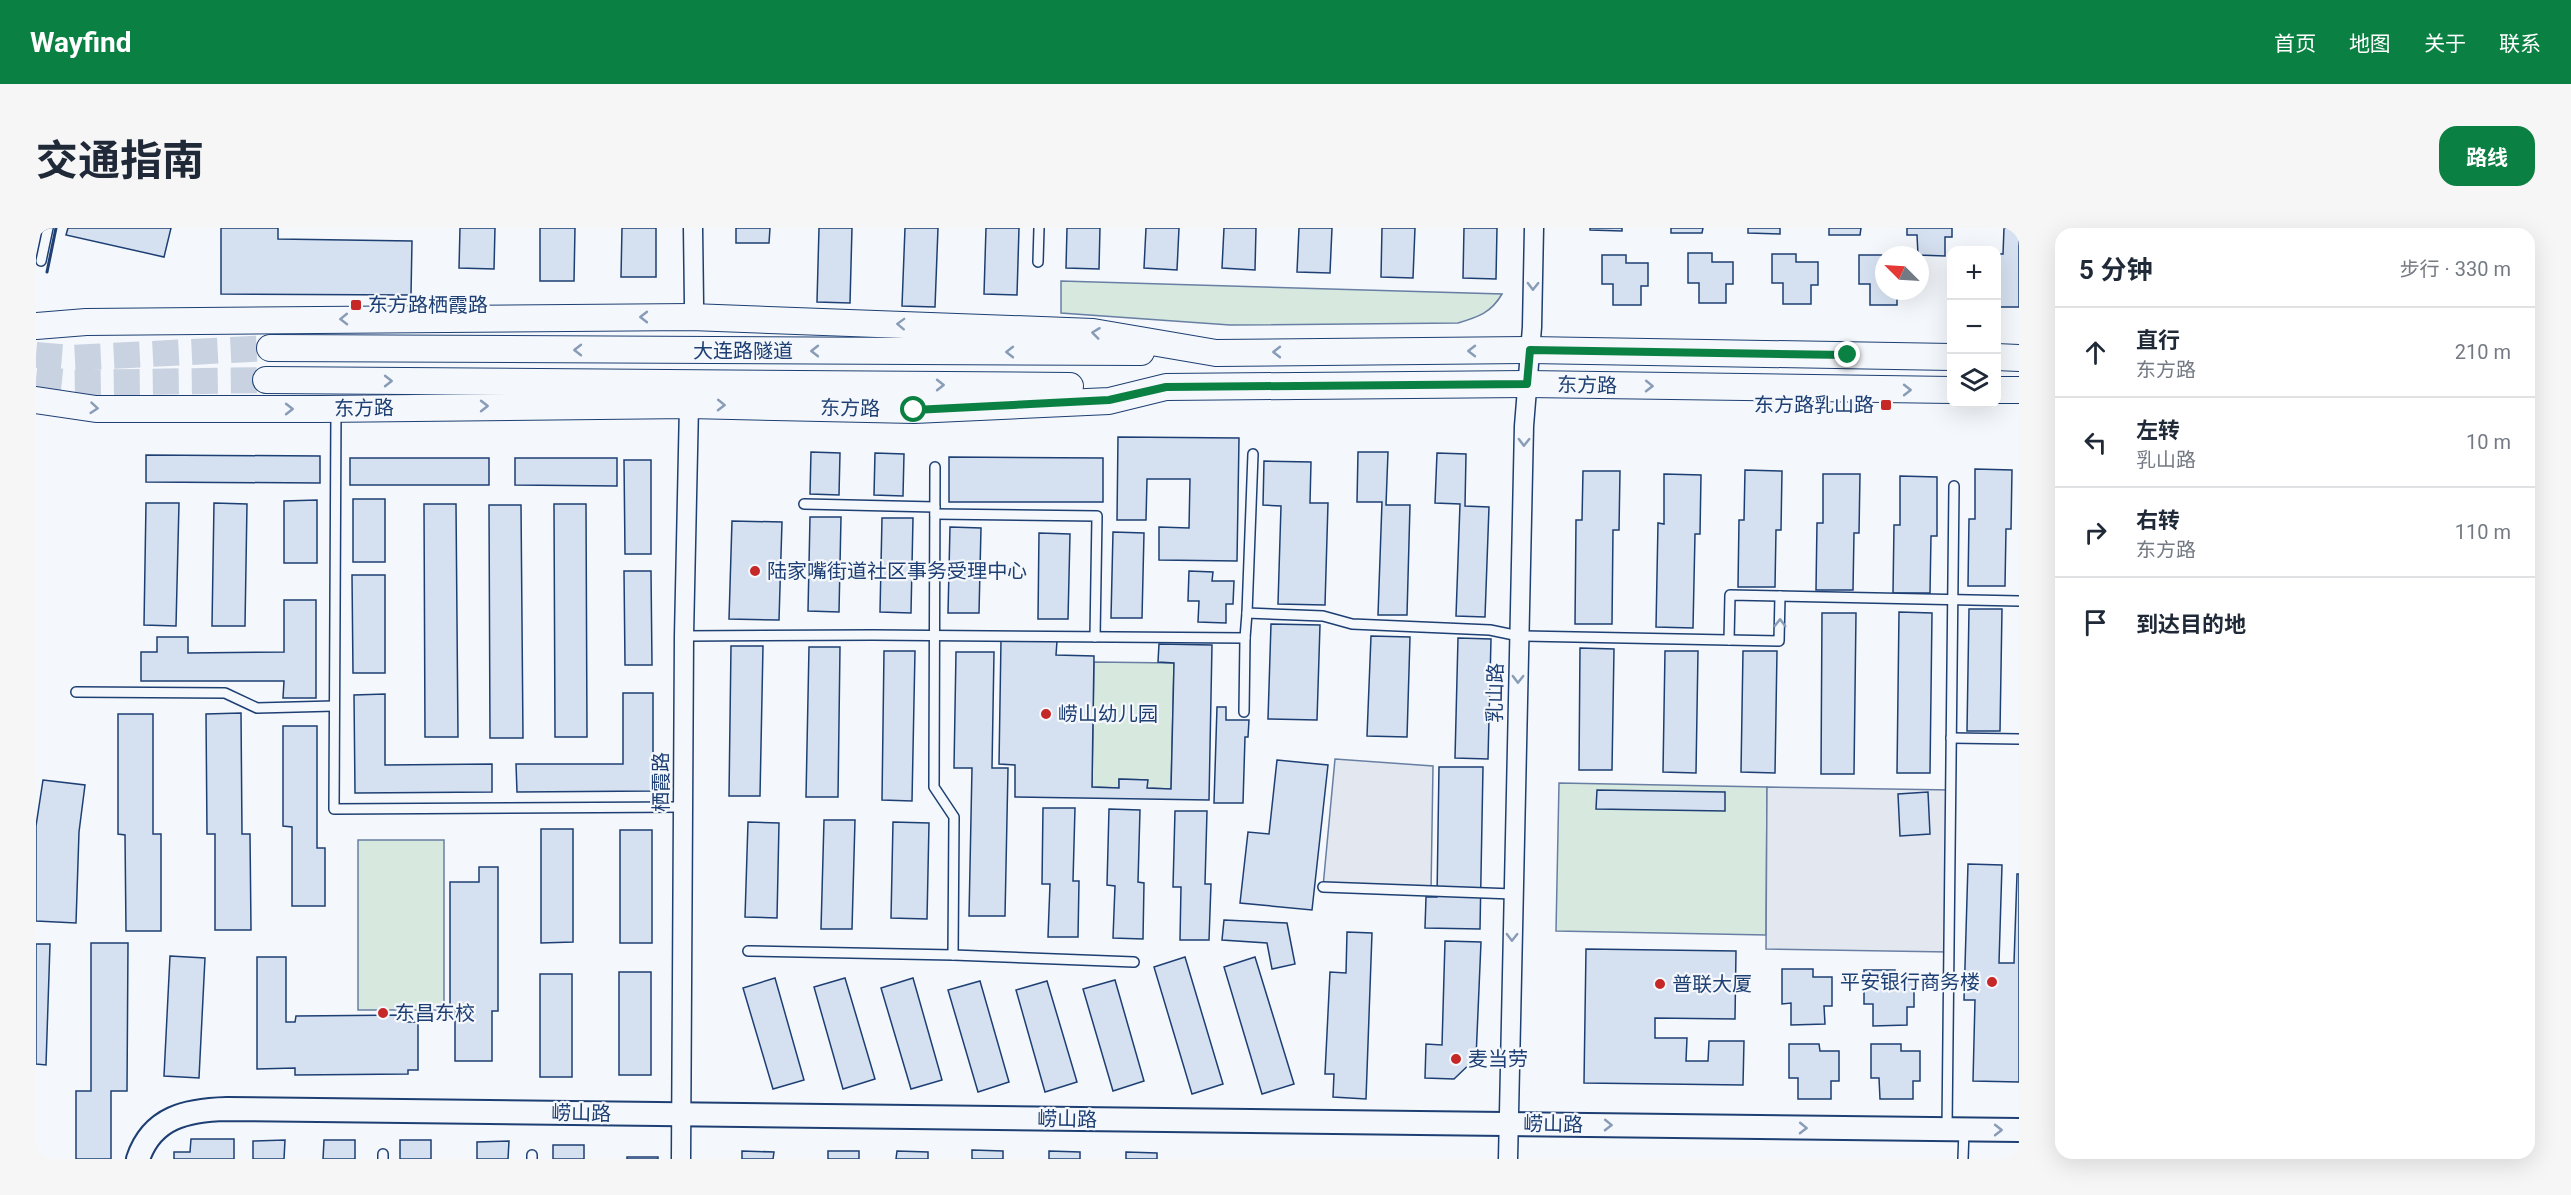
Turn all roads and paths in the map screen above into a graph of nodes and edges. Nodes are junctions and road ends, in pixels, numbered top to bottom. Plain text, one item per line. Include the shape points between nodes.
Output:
1 (48, 228) edge
2 (693, 228) edge
3 (1039, 228) edge
4 (1534, 228) edge
5 (41, 261) dead end
6 (1038, 262) dead end
7 (691, 317) junction
8 (36, 326) edge
9 (270, 348) tunnel mouth
10 (1530, 350) junction
11 (1216, 353) junction
12 (1947, 357) edge
13 (2001, 357) edge
14 (2019, 358) edge
15 (266, 380) tunnel mouth
16 (1527, 384) junction
17 (1166, 387) junction
18 (1947, 390) edge
19 (2001, 390) edge
20 (2019, 390) edge
21 (36, 400) edge
22 (689, 405) junction
23 (336, 408) junction
24 (1253, 454) dead end
25 (935, 466) dead end
26 (1954, 486) dead end
27 (804, 504) dead end
28 (935, 510) junction
29 (1780, 596) junction
30 (1953, 601) junction
31 (2019, 601) edge
32 (1247, 613) junction
33 (935, 635) junction
34 (684, 636) junction
35 (1519, 636) junction
36 (1095, 637) junction
37 (1245, 638) junction
38 (1729, 640) junction
39 (76, 692) dead end
40 (334, 706) junction
41 (1244, 712) dead end
42 (1951, 738) junction
43 (2019, 739) edge
44 (683, 807) junction
45 (1323, 887) dead end
46 (1513, 894) junction
47 (748, 951) dead end
48 (953, 955) junction
49 (1134, 962) dead end
50 (681, 1114) junction
51 (1507, 1124) junction
52 (2019, 1130) edge
53 (1955, 1131) junction
54 (138, 1159) edge
55 (681, 1159) edge
56 (1508, 1159) edge
57 (1963, 1159) edge

1 - 5 lane
2 - 7 street
3 - 6 lane
4 -> 10 street, 乳山路
7 -> 8 main road, 东方路 via 86,322
11 -> 7 main road, 东方路 via 1093,332
11 -> 9 main road, 大连路隧道
10 -> 11 main road, 东方路
10 - 12 main road, 东方路
10 - 16 street, 乳山路
13 - 14 main road
15 -> 17 main road, 大连路隧道
16 - 17 main road, 东方路
16 -> 18 main road, 东方路
16 -> 35 street, 乳山路
22 -> 17 main road, 东方路 via 914,410 1109,400
19 - 20 main road
21 -> 23 main road, 东方路 via 96,409
23 -> 22 main road, 东方路
22 - 34 street, 栖霞路
23 - 40 lane
24 - 32 lane
25 - 28 lane
26 - 30 lane
27 - 28 lane
28 - 33 lane
28 - 36 lane via 1097,516
29 - 30 lane
38 -> 29 lane via 1779,641
29 - 38 lane via 1730,595
30 - 31 lane
30 - 42 lane
32 - 35 lane via 1323,616 1352,624 1490,630
32 - 37 lane
33 - 34 lane
33 - 36 lane
33 - 48 lane via 934,787 954,817
34 - 44 street, 栖霞路
35 - 38 lane
35 -> 46 street, 乳山路
36 - 37 lane
37 - 41 lane
39 - 40 lane via 225,693 257,708
40 - 44 lane via 334,809
42 - 43 lane
42 - 53 lane
44 - 50 street, 栖霞路
45 - 46 lane
46 -> 51 street, 乳山路
47 - 48 lane
48 - 49 lane
50 - 51 street, 崂山路
50 - 54 street, 崂山路 via 199,1110 184,1113 156,1128
50 - 55 street, 栖霞路
51 -> 53 street, 崂山路
51 - 56 street, 乳山路
53 -> 52 street, 崂山路
53 - 57 lane

